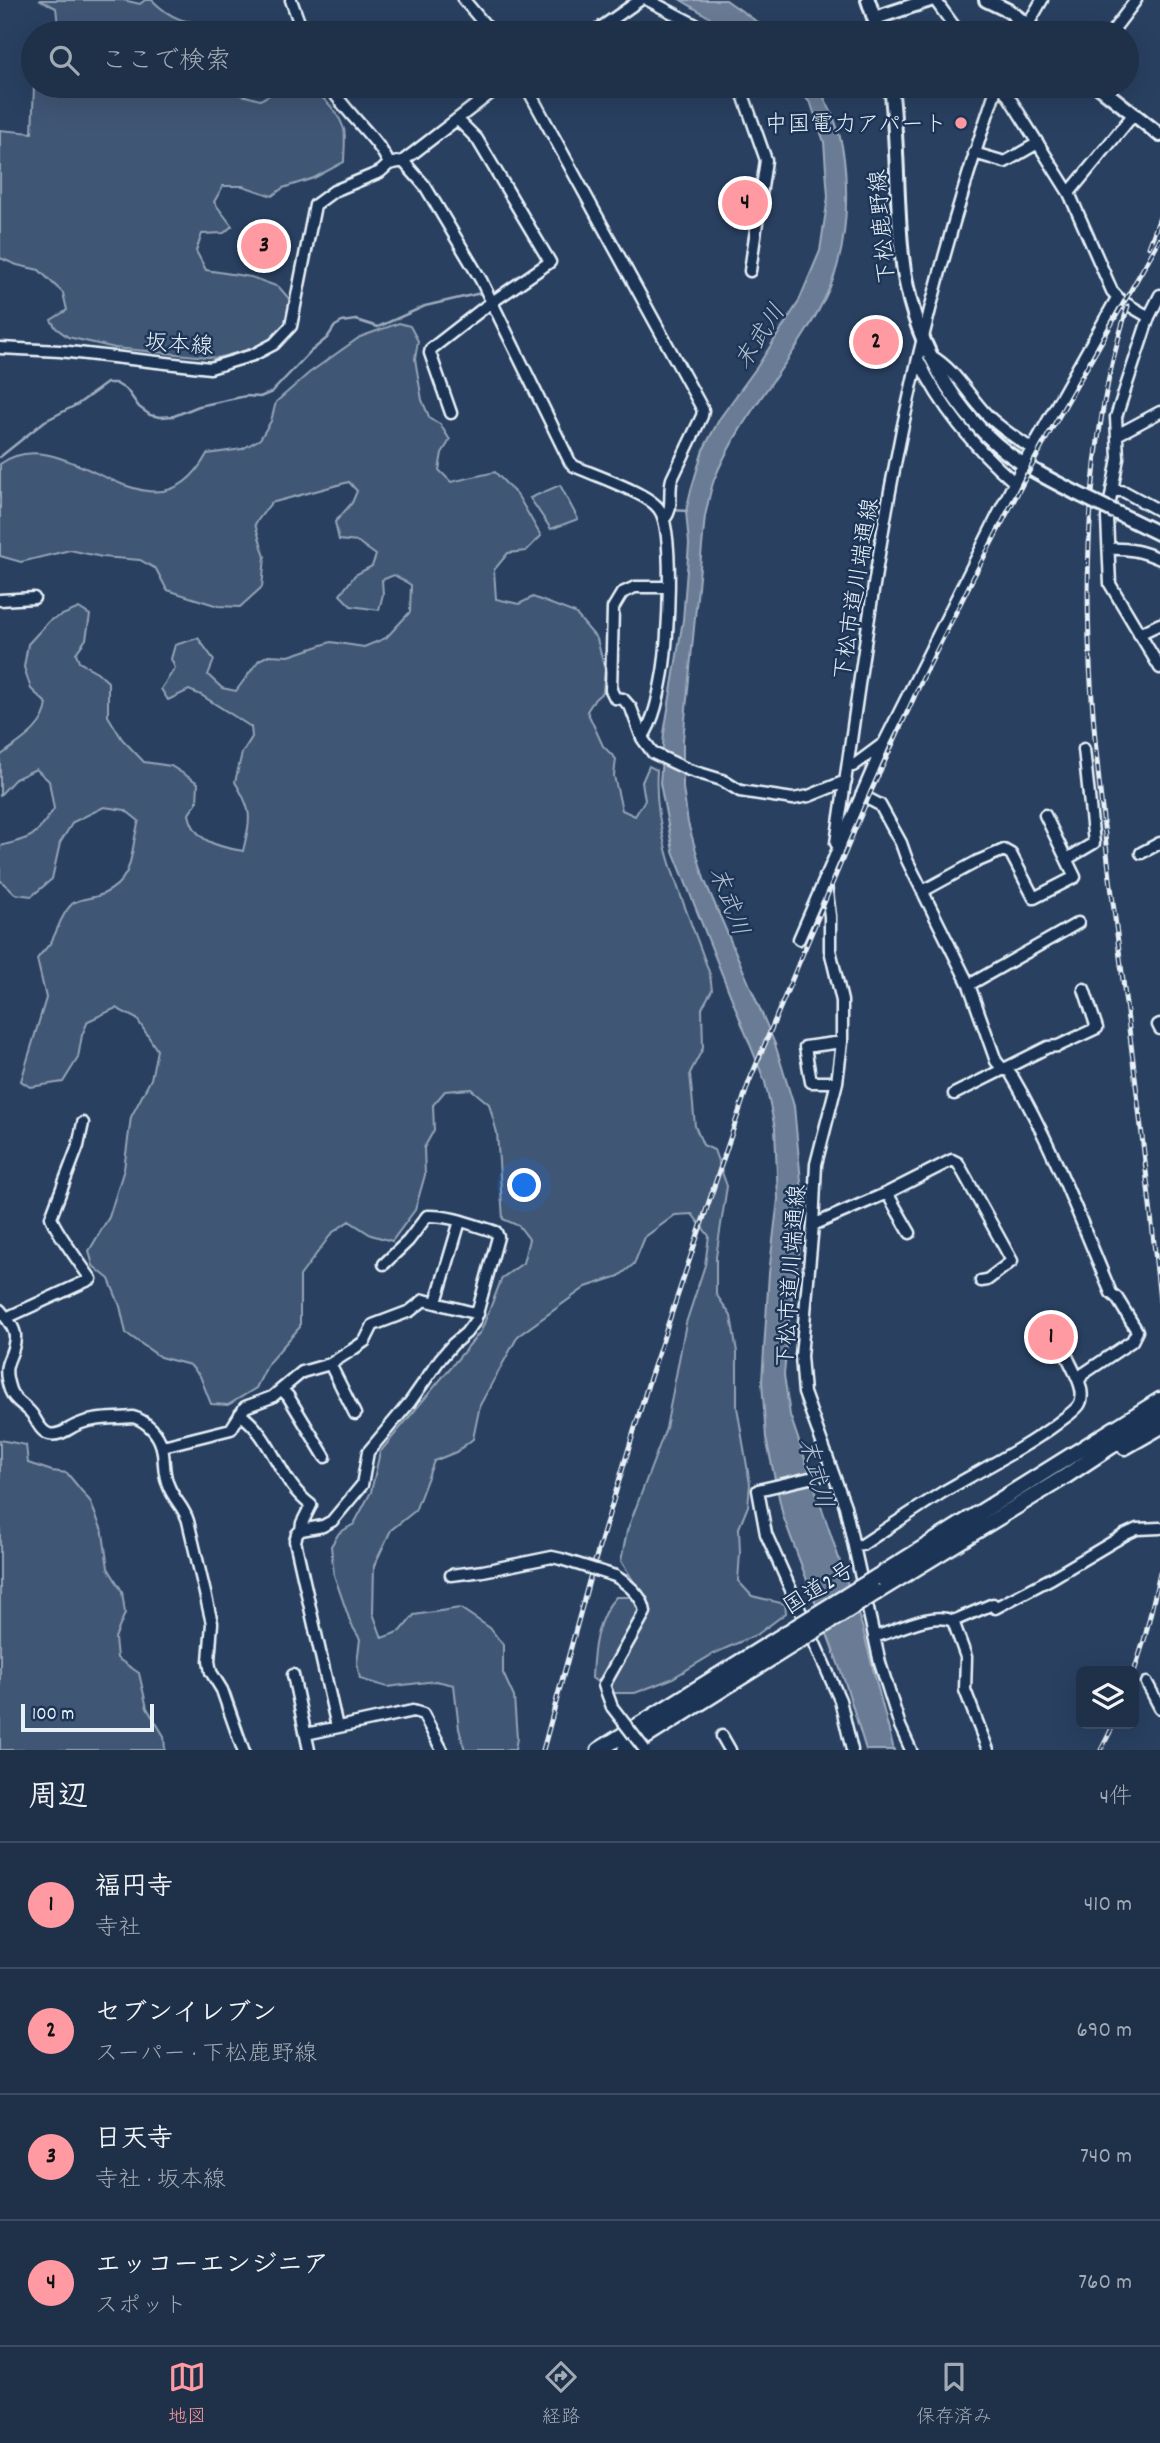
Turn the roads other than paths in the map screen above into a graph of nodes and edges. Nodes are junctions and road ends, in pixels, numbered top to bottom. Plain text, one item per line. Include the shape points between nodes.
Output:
1 (291, 0) edge
2 (464, 0) edge
3 (640, 0) edge
4 (648, 0) edge
5 (868, 0) edge
6 (930, 0) edge
7 (935, 0) edge
8 (986, 0) edge
9 (1042, 0) edge
10 (1136, 0) edge
11 (875, 18) junction
12 (299, 21) edge
13 (482, 21) edge
14 (610, 21) edge
15 (688, 21) edge
16 (876, 21) edge
17 (951, 21) edge
18 (1020, 21) edge
19 (1033, 21) edge
20 (1120, 21) edge
21 (336, 98) edge
22 (485, 98) edge
23 (533, 98) edge
24 (744, 98) edge
25 (893, 98) edge
26 (995, 98) edge
27 (1007, 98) edge
28 (1112, 98) edge
29 (1133, 115) junction
30 (458, 120) junction
31 (1158, 129) edge
32 (1038, 143) junction
33 (974, 153) junction
34 (403, 162) junction
35 (389, 164) junction
36 (1069, 192) junction
37 (750, 271) dead end
38 (1160, 295) edge
39 (1117, 298) junction
40 (490, 305) junction
41 (1149, 317) junction
42 (923, 340) junction
43 (0, 348) edge
44 (924, 358) junction
45 (1160, 412) edge
46 (451, 413) dead end
47 (1116, 435) junction
48 (1020, 471) dead end
49 (1014, 482) junction
50 (1112, 489) junction
51 (1160, 511) edge
52 (668, 513) junction
53 (1160, 534) edge
54 (1109, 549) junction
55 (1160, 558) edge
56 (668, 587) junction
57 (34, 598) dead end
58 (0, 600) edge
59 (1160, 624) edge
60 (1139, 634) junction
61 (1160, 668) edge
62 (642, 738) junction
63 (884, 743) junction
64 (1084, 749) dead end
65 (848, 766) junction
66 (846, 781) junction
67 (861, 795) junction
68 (1045, 816) dead end
69 (1160, 843) edge
70 (838, 846) junction
71 (1141, 853) dead end
72 (1067, 859) junction
73 (825, 877) junction
74 (923, 891) junction
75 (1078, 923) dead end
76 (799, 939) dead end
77 (968, 985) junction
78 (1084, 989) dead end
79 (842, 1042) junction
80 (1007, 1069) junction
81 (837, 1082) junction
82 (954, 1094) dead end
83 (83, 1123) dead end
84 (887, 1193) junction
85 (460, 1221) junction
86 (813, 1225) junction
87 (910, 1233) dead end
88 (384, 1264) dead end
89 (981, 1281) dead end
90 (436, 1302) junction
91 (3, 1314) edge
92 (478, 1314) junction
93 (1067, 1356) dead end
94 (330, 1364) junction
95 (1079, 1381) junction
96 (282, 1390) junction
97 (1159, 1408) edge
98 (240, 1414) junction
99 (355, 1414) dead end
100 (163, 1446) junction
101 (324, 1457) dead end
102 (1061, 1471) junction
103 (828, 1474) junction
104 (1160, 1528) edge
105 (302, 1530) junction
106 (855, 1546) junction
107 (451, 1575) dead end
108 (953, 1621) junction
109 (799, 1633) junction
110 (874, 1637) junction
111 (293, 1675) dead end
112 (1147, 1682) dead end
113 (1160, 1708) edge
114 (337, 1727) junction
115 (306, 1734) junction
116 (722, 1736) dead end
117 (243, 1750) edge
118 (309, 1750) edge
119 (440, 1750) edge
120 (599, 1750) edge
121 (625, 1750) edge
122 (645, 1750) edge
123 (730, 1750) edge
124 (852, 1750) edge
125 (911, 1750) edge
126 (988, 1750) edge

1 - 12 street
2 - 13 street
3 - 14 street
4 - 15 street
5 - 11 main road
6 - 11 main road
7 - 17 street
8 - 18 main road
9 - 19 street
10 - 20 street
11 - 16 main road
21 - 35 street
22 - 30 street, 坂本線
23 - 52 street via 702,410 672,479
24 - 37 street via 766,160
25 - 42 main road, 下松鹿野線 via 902,257
26 - 33 street
27 - 32 street
28 - 29 main road
29 - 31 main road
29 - 36 street
30 - 34 street, 坂本線
30 - 40 street via 477,139 550,262
32 - 33 street via 1005,162
32 - 36 street
33 - 42 street
34 - 35 street, 坂本線
34 - 40 street via 425,186
35 - 43 street, 坂本線 via 315,205 291,326 274,344 253,355 210,368
36 - 39 street
38 - 41 street
39 - 41 street
39 - 44 street via 1029,453 944,363
40 - 46 street via 431,349
40 - 52 street via 570,462
41 - 47 street via 1116,417
42 - 44 main road, 下松鹿野線
44 - 49 street via 954,418
44 - 53 main road, 下松鹿野線, bridge via 978,426 1004,450 1044,477
44 - 65 street, 下松市道川端通線 via 889,493
45 - 47 street
47 - 50 street via 1118,458
48 - 49 street
49 - 63 street
50 - 51 street
50 - 54 street via 1107,518
52 - 56 street
54 - 55 street via 1143,551
54 - 60 street via 1110,584
56 - 62 street via 664,670
56 - 62 street via 635,587 622,593 613,608 611,690 631,708
57 - 58 street
59 - 60 street
60 - 61 street
62 - 66 street via 653,753 722,780 740,792 809,796
63 - 65 street
63 - 67 street
64 - 72 street via 1094,843
65 - 66 street, 下松市道川端通線
66 - 70 street, 下松市道川端通線
67 - 70 street
67 - 74 street via 880,805
68 - 72 street
69 - 71 street
70 - 73 street
72 - 74 street via 1075,877 1034,898 1011,854 1004,850
73 - 76 street
73 - 79 street, 下松市道川端通線 via 830,950 842,1001
74 - 77 street
75 - 77 street
77 - 80 street via 996,1061
78 - 80 street via 1097,1028
79 - 81 street, 下松市道川端通線
79 - 81 street via 805,1047 811,1082
80 - 82 street
80 - 95 street via 1036,1116 1111,1293 1137,1331 1132,1341
81 - 86 street, 下松市道川端通線 via 818,1149
83 - 91 street via 51,1217 53,1227 91,1279
84 - 86 street
84 - 87 street
84 - 89 street via 952,1160 958,1163 1012,1261
85 - 88 street via 427,1216
85 - 90 street
85 - 92 street via 496,1232 498,1237
86 - 103 street, 下松市道川端通線 via 802,1380
90 - 92 street
90 - 94 street via 420,1301 410,1311 373,1325 365,1341
91 - 100 street via 15,1338 5,1364 11,1393 48,1434 89,1421 133,1417 150,1427
92 - 105 street via 368,1452 362,1485 332,1521
93 - 95 street
94 - 96 street via 302,1372
94 - 99 street
95 - 106 street via 1079,1405 1042,1435
96 - 98 street
96 - 101 street
97 - 102 highway, 国道2号
97 - 102 highway, 国道2号
98 - 100 street via 226,1432
98 - 105 street via 266,1440 300,1497 311,1505
100 - 117 street via 167,1484 185,1509 212,1623 211,1672
102 - 109 highway, 国道2号, bridge
103 - 106 street, 下松市道川端通線 via 845,1506
103 - 124 street via 758,1490 766,1534 840,1700
104 - 108 street via 1137,1529 1011,1601
105 - 114 street via 295,1541
106 - 110 street, 下松市道川端通線
107 - 122 street, bridge via 552,1558 629,1584 645,1612 604,1685 612,1707
108 - 110 street via 926,1619
108 - 126 street via 966,1657 965,1690
109 - 120 highway, 国道2号
109 - 121 highway, 国道2号
110 - 125 street, 下松市道川端通線 via 887,1689
111 - 115 street
112 - 113 street
114 - 115 street
114 - 119 street via 413,1711 423,1714
115 - 118 street
116 - 123 street

